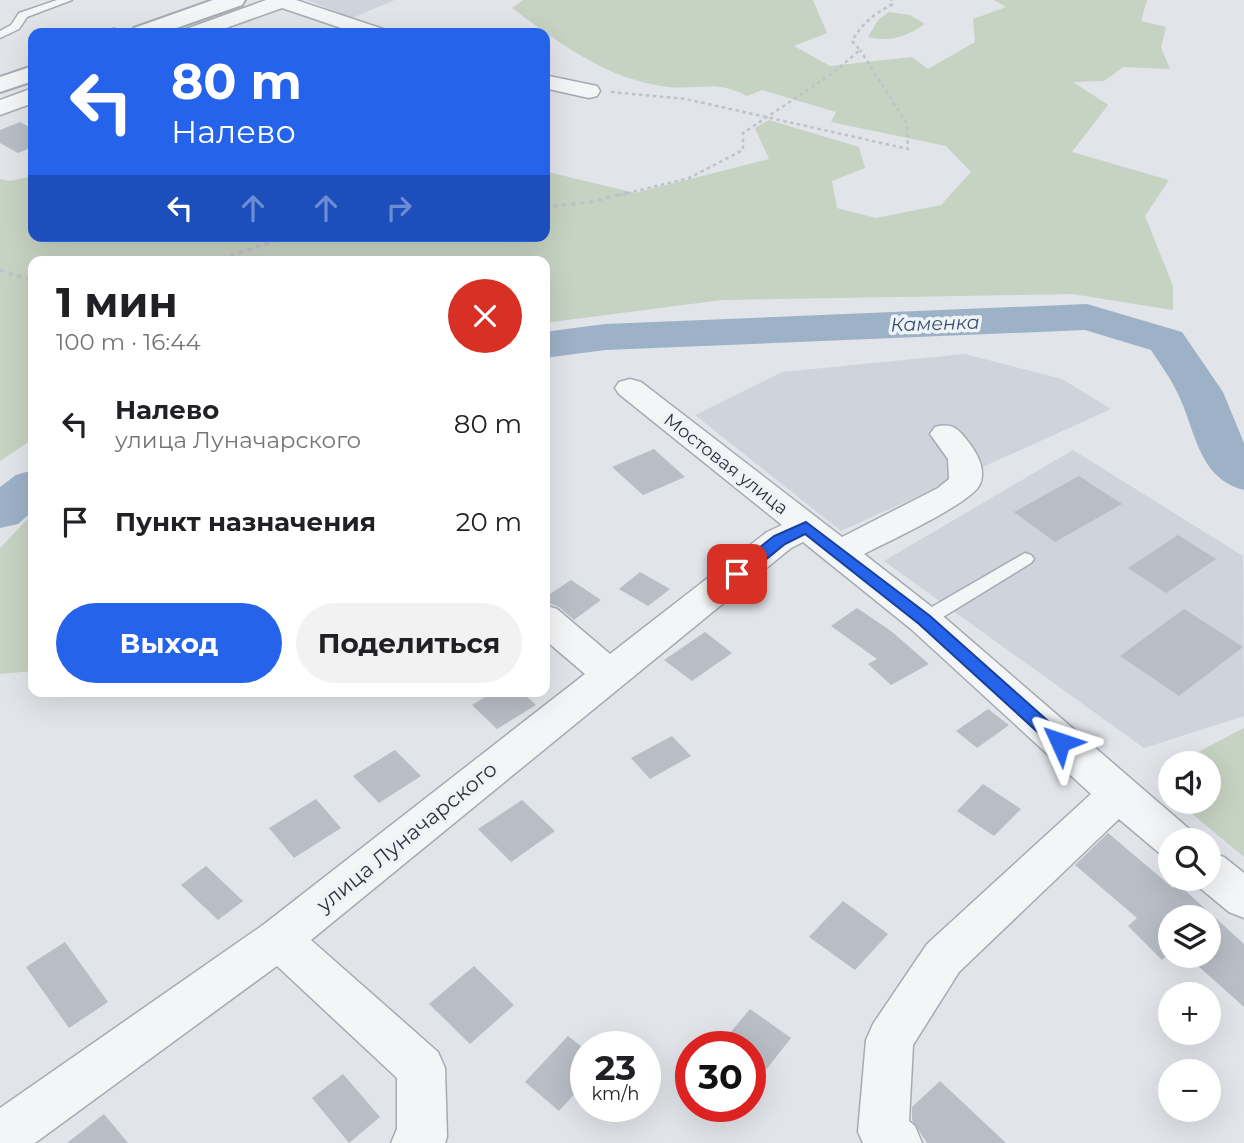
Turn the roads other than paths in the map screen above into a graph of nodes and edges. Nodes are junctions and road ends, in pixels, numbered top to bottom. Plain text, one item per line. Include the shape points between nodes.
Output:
1 (67, 0) edge
2 (234, 0) edge
3 (278, 1) edge
4 (0, 25) edge
5 (15, 27) junction
6 (156, 28) edge
7 (207, 28) edge
8 (361, 28) edge
9 (0, 35) edge
10 (28, 75) edge
11 (550, 82) edge
12 (0, 85) edge
13 (589, 91) road end
14 (28, 97) edge
15 (0, 107) edge
16 (630, 388) dead end
17 (946, 435) dead end
18 (806, 527) junction
19 (839, 553) junction
20 (1025, 559) dead end
21 (924, 620) junction
22 (550, 623) edge
23 (610, 675) junction
24 (1118, 794) junction
25 (1159, 828) edge
26 (1221, 880) edge
27 (1244, 899) edge
28 (279, 939) junction
29 (0, 1139) edge
30 (416, 1143) edge
31 (897, 1143) edge

1 - 5 lane via 23,15
2 - 6 street
3 - 7 street
3 - 8 street
4 - 5 lane
5 - 9 lane
10 - 12 street
11 - 13 street
14 - 15 street
16 - 18 street, Мостовая улица
17 - 19 street via 964,459 965,483
18 - 19 street, Мостовая улица
18 - 23 street, улица Луначарского via 779,540
19 - 21 street, Мостовая улица
20 - 21 lane
21 - 24 street, Мостовая улица
22 - 23 street
23 - 28 street, улица Луначарского
24 - 25 street, Мостовая улица
24 - 31 street via 943,958 890,1040 883,1132
26 - 27 street
28 - 29 street, улица Луначарского
28 - 30 street via 421,1068 422,1137

